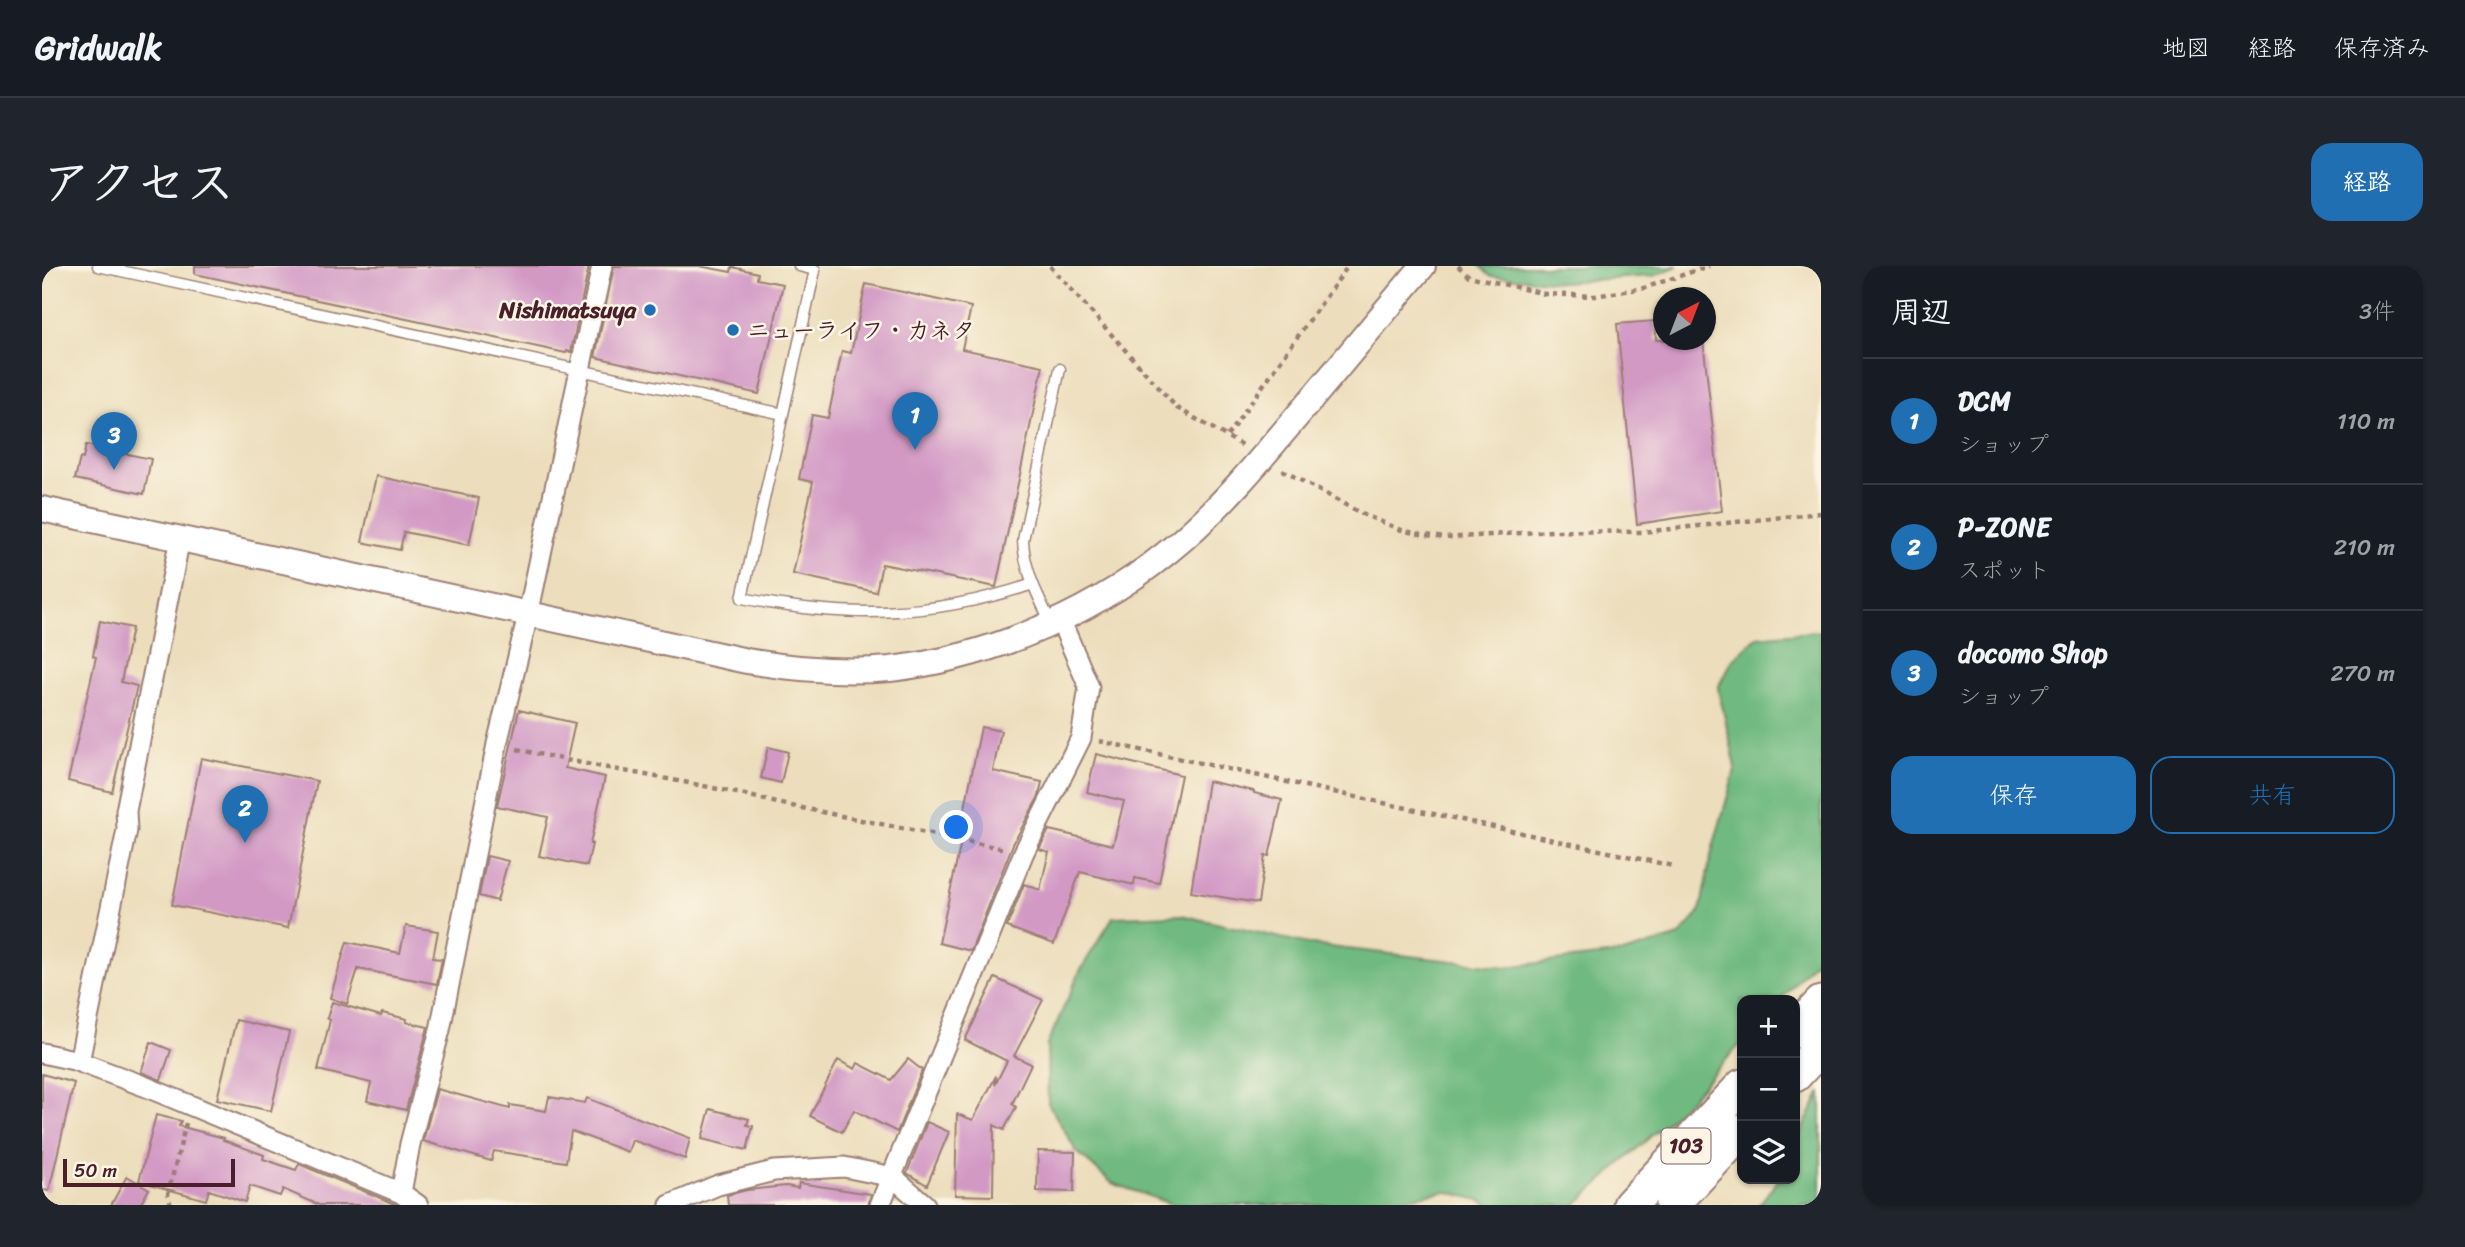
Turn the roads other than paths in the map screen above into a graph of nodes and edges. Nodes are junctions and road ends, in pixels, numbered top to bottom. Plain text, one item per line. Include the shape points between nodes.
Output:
1 (98, 266) edge
2 (602, 266) edge
3 (799, 266) edge
4 (1423, 266) edge
5 (1060, 369) dead end
6 (580, 370) junction
7 (783, 414) junction
8 (42, 509) edge
9 (180, 538) junction
10 (1033, 584) junction
11 (528, 615) junction
12 (1055, 621) junction
13 (1821, 1003) edge
14 (1800, 1026) edge
15 (1821, 1047) edge
16 (42, 1053) edge
17 (79, 1062) junction
18 (1800, 1070) edge
19 (1737, 1091) edge
20 (1737, 1135) edge
21 (893, 1177) junction
22 (410, 1199) edge
23 (670, 1205) edge
24 (880, 1205) edge
25 (925, 1205) edge
26 (1630, 1205) edge
27 (1672, 1205) edge

1 - 6 lane
2 - 6 street
3 - 7 lane via 815,270
4 - 12 street via 1263,457 1181,541 1120,586
5 - 10 lane via 1023,540
6 - 7 lane
6 - 11 street
7 - 10 lane via 742,598 809,610 889,613 952,605
8 - 9 street
9 - 11 street
9 - 17 street via 126,811 128,830
10 - 12 lane
11 - 12 street via 725,657 822,670 925,663 990,646
11 - 22 street via 497,744 440,1030 410,1144
12 - 21 street via 1089,687 1081,738 1024,852
13 - 14 highway
15 - 18 highway
16 - 17 street
17 - 22 street
19 - 26 highway, 103
20 - 27 highway, 103
21 - 23 street via 844,1167 774,1171 718,1185
21 - 24 street
21 - 25 street

